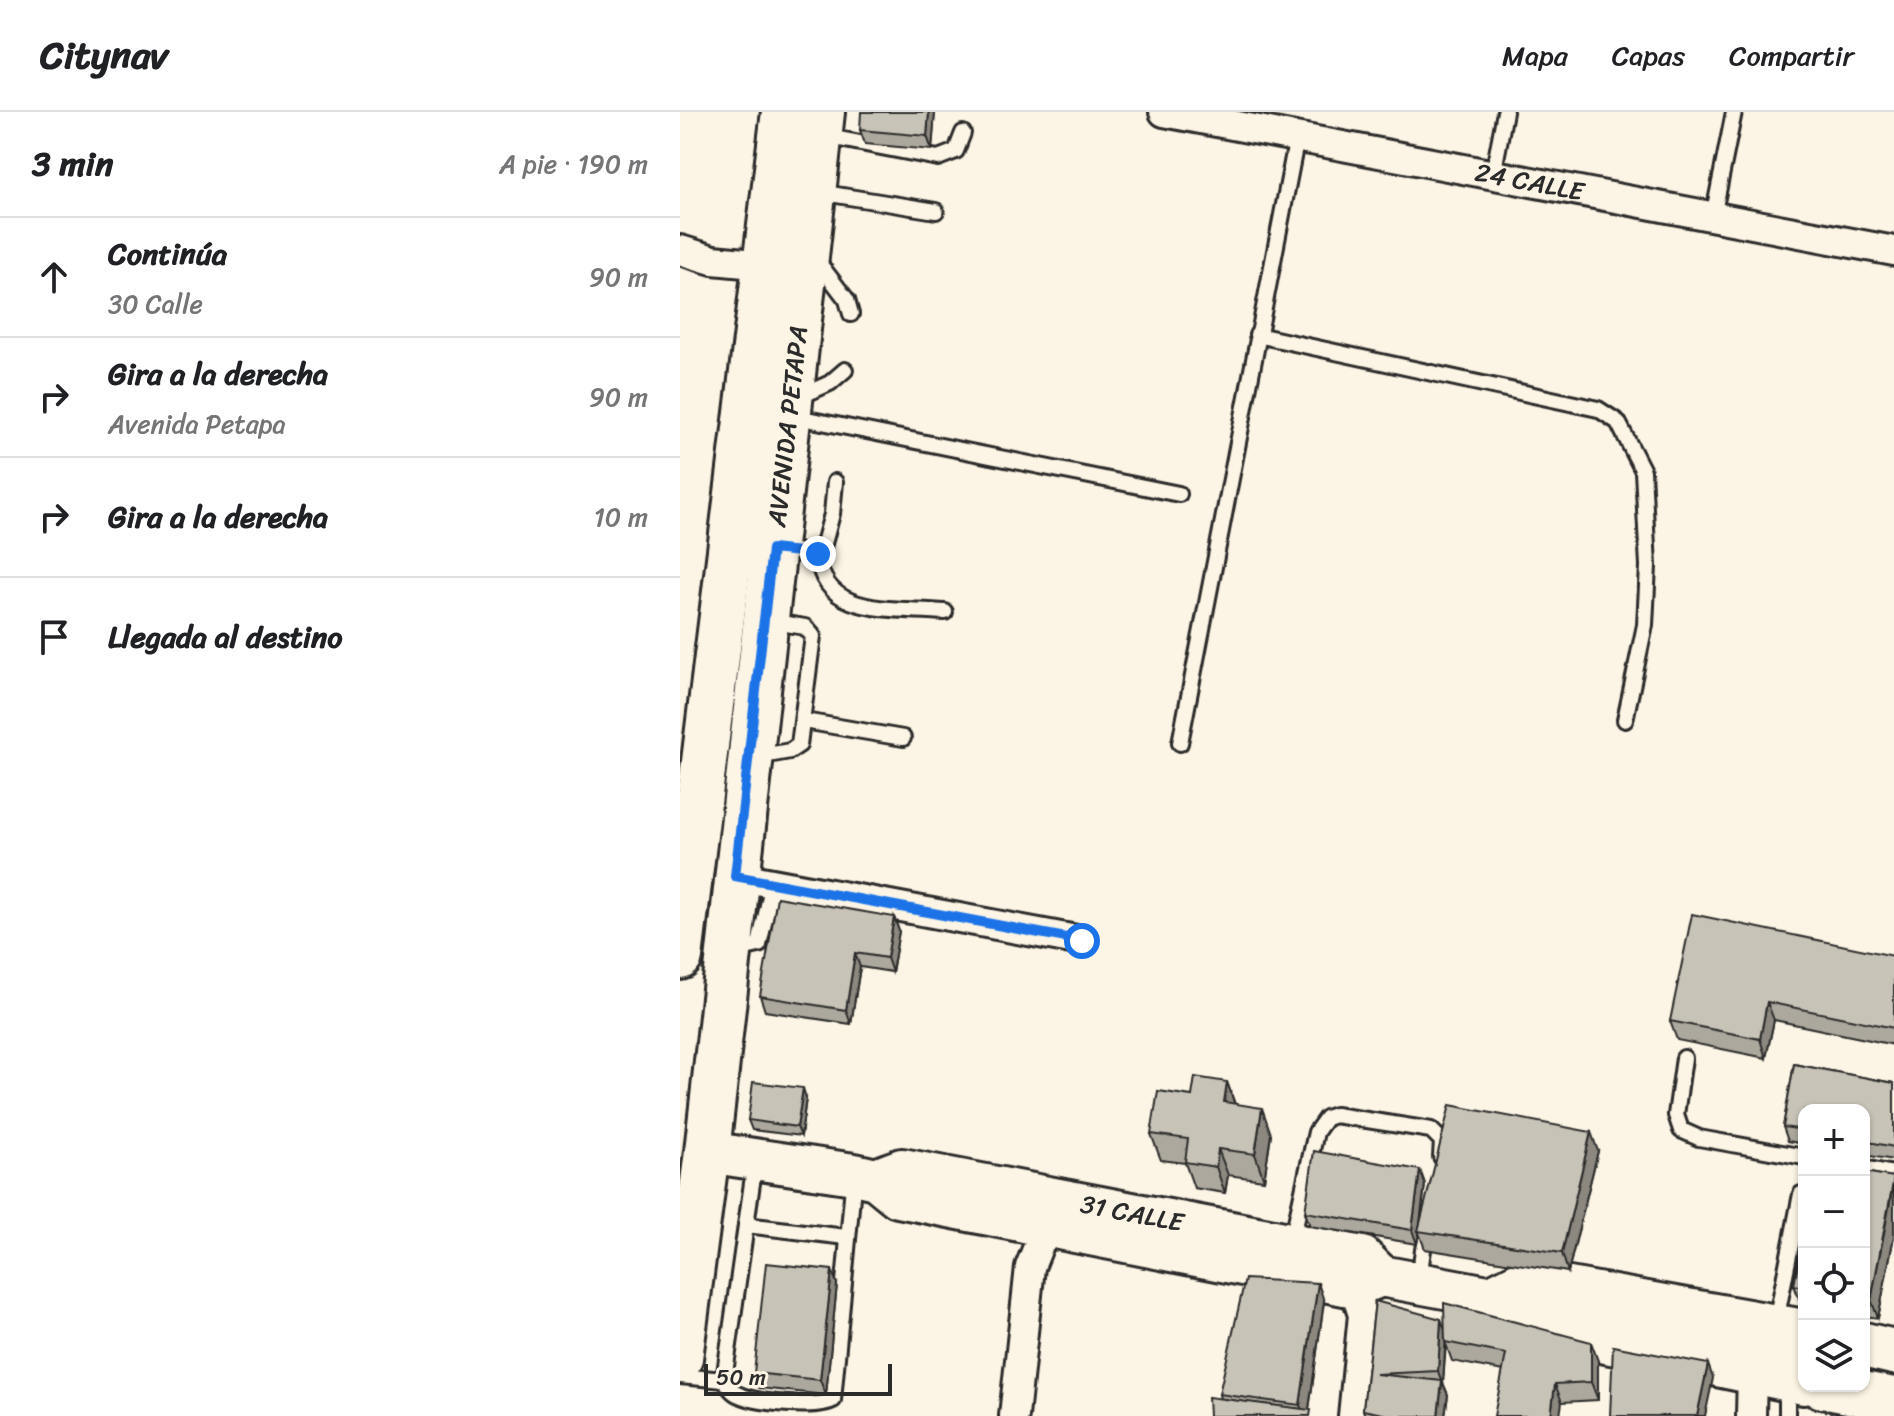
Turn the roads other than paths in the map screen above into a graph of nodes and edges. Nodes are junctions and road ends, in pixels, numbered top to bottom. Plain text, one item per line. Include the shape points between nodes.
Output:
1 (784, 112) edge
2 (1164, 112) edge
3 (1505, 112) edge
4 (1734, 112) edge
5 (821, 124) edge
6 (963, 133) dead end
7 (1297, 137) junction
8 (1493, 175) junction
9 (814, 192) junction
10 (936, 211) dead end
11 (1713, 217) junction
12 (807, 248) junction
13 (680, 250) edge
14 (1894, 251) edge
15 (766, 265) junction
16 (851, 314) dead end
17 (1257, 335) junction
18 (845, 370) dead end
19 (789, 408) junction
20 (835, 482) dead end
21 (1179, 494) dead end
22 (772, 549) junction
23 (818, 554) junction
24 (945, 612) dead end
25 (764, 621) junction
26 (1625, 720) dead end
27 (804, 721) junction
28 (903, 738) dead end
29 (1180, 743) dead end
30 (749, 756) junction
31 (685, 870) edge
32 (754, 880) junction
33 (1082, 941) dead end
34 (680, 957) edge
35 (1684, 1058) dead end
36 (1798, 1156) edge
37 (755, 1158) junction
38 (693, 1164) edge
39 (1870, 1169) edge
40 (1894, 1174) edge
41 (865, 1176) junction
42 (1437, 1177) edge
43 (1428, 1219) edge
44 (746, 1225) junction
45 (1056, 1227) junction
46 (1798, 1231) edge
47 (846, 1237) junction
48 (1292, 1243) junction
49 (1384, 1282) junction
50 (1494, 1297) junction
51 (1790, 1328) edge
52 (1870, 1346) edge
53 (1894, 1352) edge
54 (680, 1358) edge
55 (680, 1376) edge
56 (724, 1380) junction
57 (1781, 1393) edge
58 (1894, 1400) edge
59 (1014, 1416) edge
60 (1353, 1416) edge

1 - 15 main road, AVENIDA PETAPA
2 - 7 street, 24 CALLE
3 - 8 lane
4 - 11 lane
5 - 6 lane via 938,158 956,151
5 - 9 main road, AVENIDA PETAPA
7 - 8 street, 24 CALLE
7 - 17 lane
8 - 11 street, 24 CALLE
9 - 10 lane
9 - 12 main road, AVENIDA PETAPA
11 - 14 street, 24 CALLE
12 - 16 lane via 847,300
12 - 19 main road, AVENIDA PETAPA
13 - 15 street via 713,260
15 - 31 main road, AVENIDA PETAPA
17 - 26 lane via 1598,409 1618,422 1643,471 1648,566 1645,625
17 - 29 lane
18 - 19 lane
19 - 21 lane
19 - 22 main road, AVENIDA PETAPA
20 - 23 lane
22 - 23 lane
22 - 25 main road, AVENIDA PETAPA
23 - 24 lane via 822,580 847,602
25 - 27 lane via 805,627 813,636
25 - 30 main road, AVENIDA PETAPA
27 - 28 lane
27 - 30 lane via 799,745 790,751
30 - 32 main road, AVENIDA PETAPA
31 - 34 main road, AVENIDA PETAPA
32 - 33 street
32 - 38 main road, AVENIDA PETAPA via 727,948
35 - 36 lane via 1676,1115 1681,1130
37 - 38 street, 31 CALLE
37 - 41 street, 31 CALLE
37 - 44 lane
38 - 54 main road, AVENIDA PETAPA
39 - 40 lane
41 - 45 street, 31 CALLE via 898,1197
41 - 47 lane
41 - 48 street, 31 CALLE via 902,1169
42 - 48 lane via 1443,1149 1431,1130 1335,1115 1326,1118 1316,1132
43 - 49 lane
44 - 47 lane
44 - 56 lane
45 - 49 street, 31 CALLE
45 - 59 street via 1040,1242 1030,1267
46 - 51 lane
47 - 56 lane via 833,1400 810,1405 739,1395
48 - 49 street, 31 CALLE via 1362,1257
49 - 50 street, 31 CALLE
49 - 60 street via 1363,1315
50 - 51 main road via 1524,1282
50 - 57 main road via 1515,1322
52 - 53 main road
55 - 56 lane
57 - 58 main road

